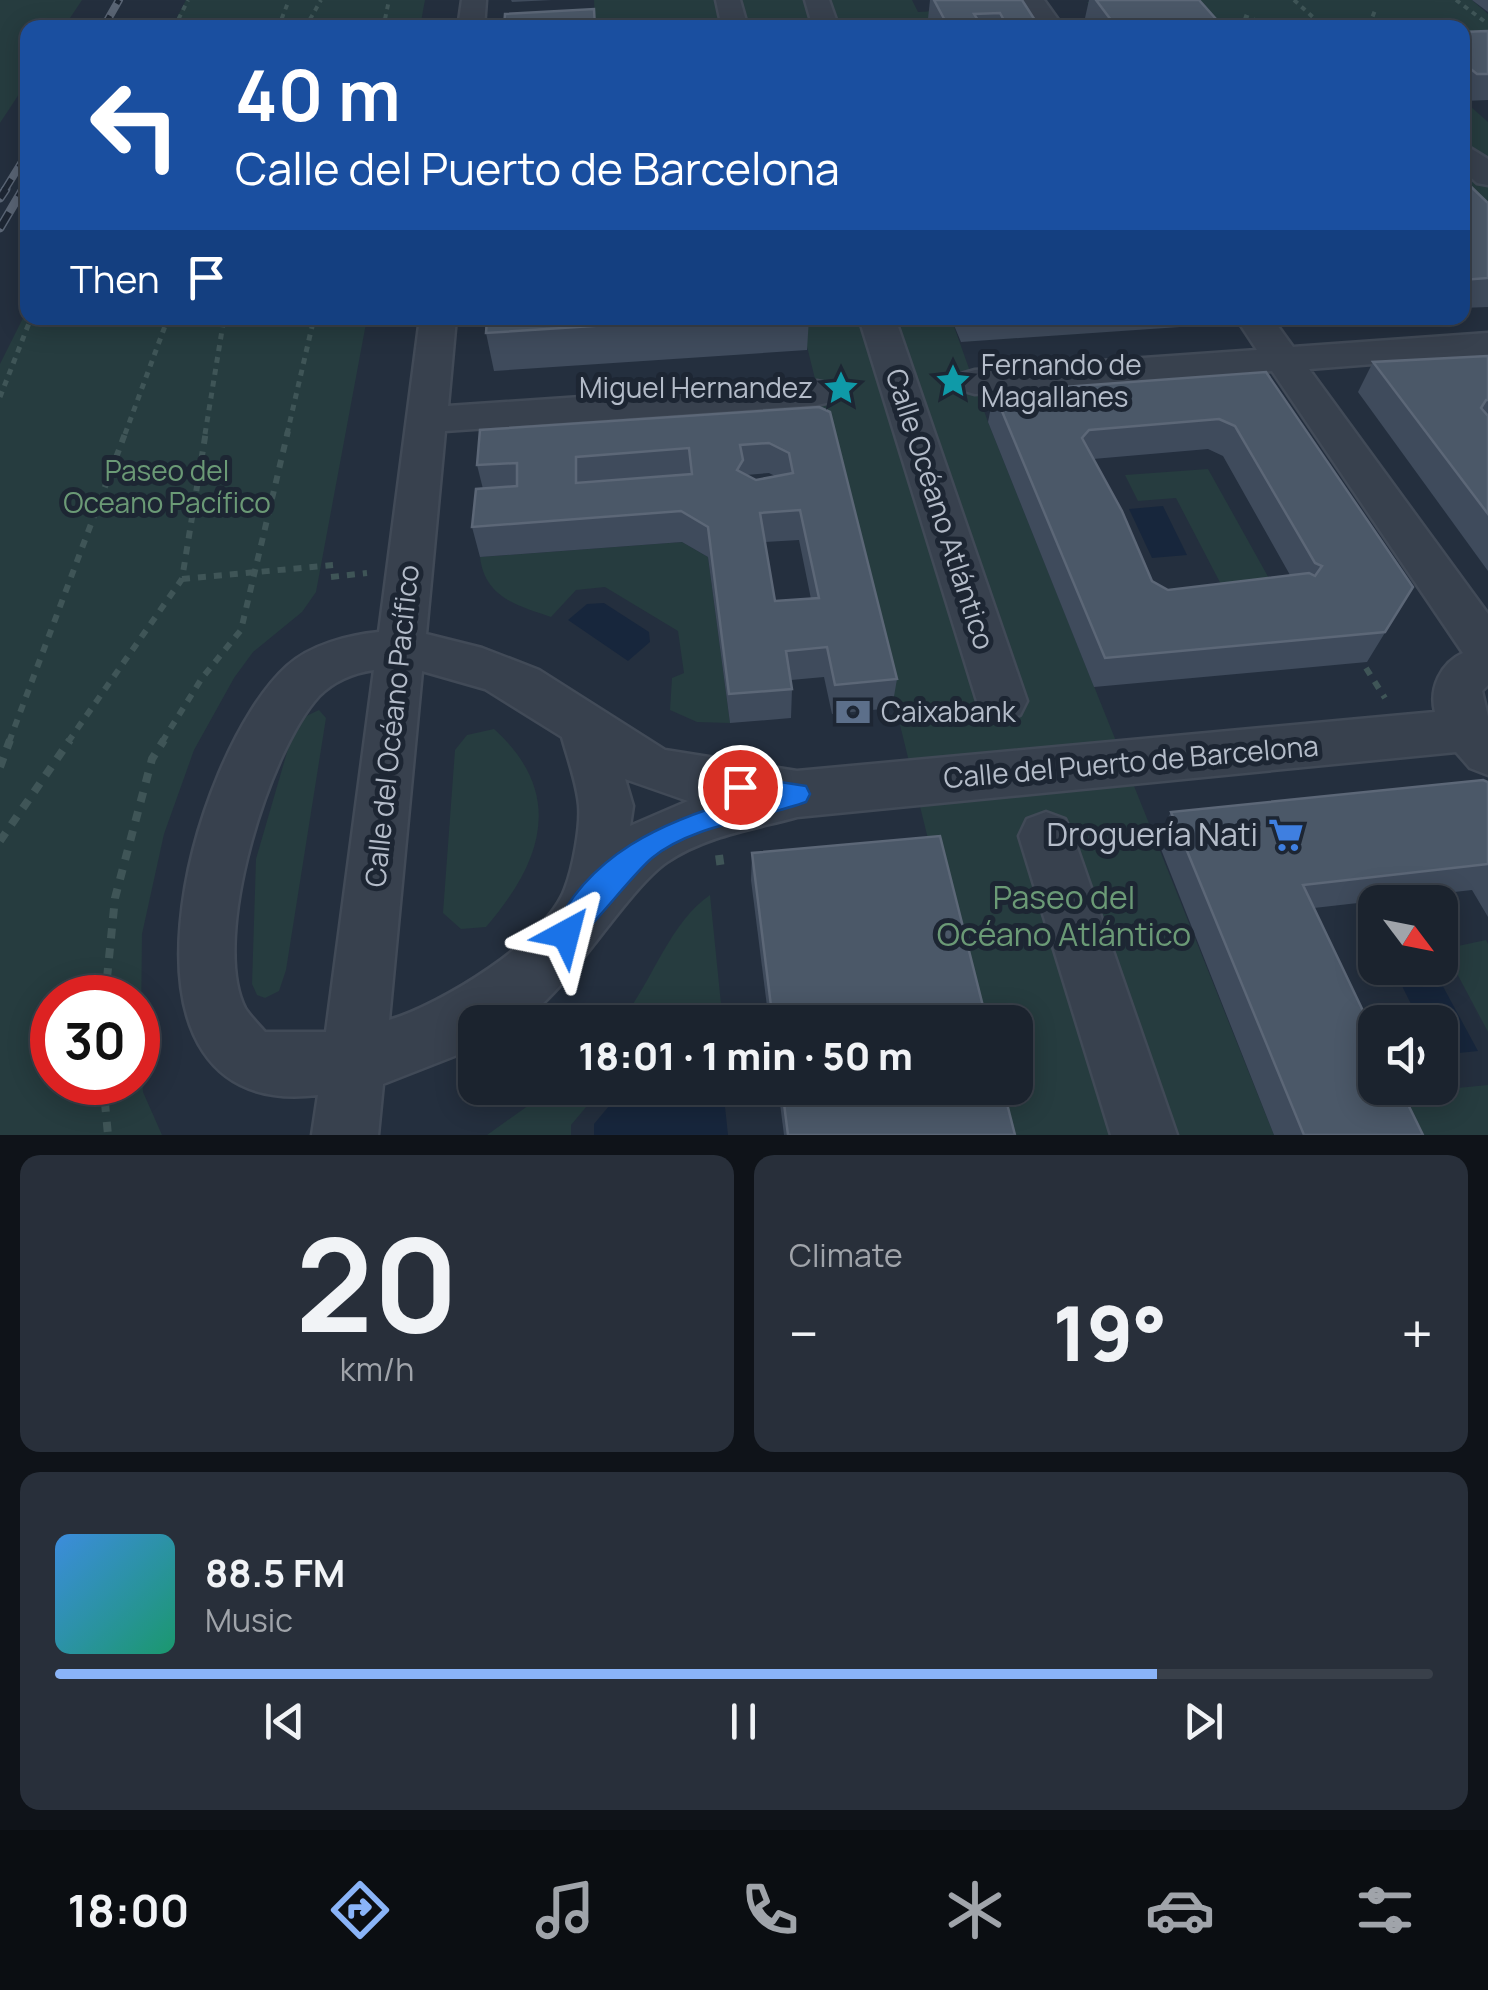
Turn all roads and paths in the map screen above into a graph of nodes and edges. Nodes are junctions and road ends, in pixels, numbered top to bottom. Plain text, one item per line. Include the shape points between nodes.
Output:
1 (389, 0) edge
2 (1294, 0) edge
3 (1456, 0) edge
4 (1376, 8) dead end
5 (1244, 16) dead end
6 (385, 19) joint
7 (400, 20) edge
8 (1255, 20) edge
9 (1315, 20) edge
10 (1371, 20) edge
11 (1488, 24) edge
12 (28, 325) edge
13 (165, 325) edge
14 (223, 325) edge
15 (312, 325) edge
16 (437, 325) edge
17 (879, 325) edge
18 (1259, 325) edge
19 (1488, 344) edge
20 (1284, 360) junction
21 (975, 382) dead end
22 (817, 393) dead end
23 (0, 397) edge
24 (426, 420) junction
25 (333, 565) dead end
26 (255, 572) junction
27 (182, 579) junction
28 (401, 650) junction
29 (1488, 651) edge
30 (1488, 663) edge
31 (1002, 701) dead end
32 (586, 730) junction
33 (1477, 742) edge
34 (0, 768) edge
35 (797, 794) junction
36 (1046, 836) dead end
37 (0, 841) edge
38 (592, 900) junction
39 (107, 975) edge
40 (355, 1058) junction
41 (106, 1105) edge
42 (108, 1135) edge
43 (346, 1135) edge
44 (1144, 1135) edge

1 - 6 path
2 - 9 path
3 - 11 path
4 - 10 path
5 - 8 path
6 - 7 path
12 - 23 path
13 - 34 path
14 - 27 path
15 - 26 path
16 - 24 street, Calle del Océano Pacífico
17 - 31 street, Calle Océano Atlántico
18 - 20 street
19 - 20 street
20 - 21 street
20 - 29 street
22 - 24 street
24 - 28 street, Calle del Océano Pacífico
25 - 26 path
26 - 27 path
26 - 39 path via 241,630 152,759 115,898
27 - 37 path
28 - 32 street, Calle del Puerto de Barcelona via 509,678
28 - 40 street, Calle del Océano Pacífico
28 - 40 street, Calle del Puerto de Barcelona via 350,655 301,682 248,768 213,884 211,998 241,1054 286,1065
30 - 33 street, Calle del Puerto de Barcelona via 1463,677 1456,691 1456,708
32 - 35 street, Calle del Puerto de Barcelona via 656,770
32 - 38 street via 606,806
33 - 35 street, Calle del Puerto de Barcelona
35 - 38 street, Calle del Puerto de Barcelona via 644,846
36 - 44 street
38 - 40 street, Calle del Puerto de Barcelona via 540,963 479,1014 447,1032
40 - 43 street, Calle del Océano Pacífico
41 - 42 path

